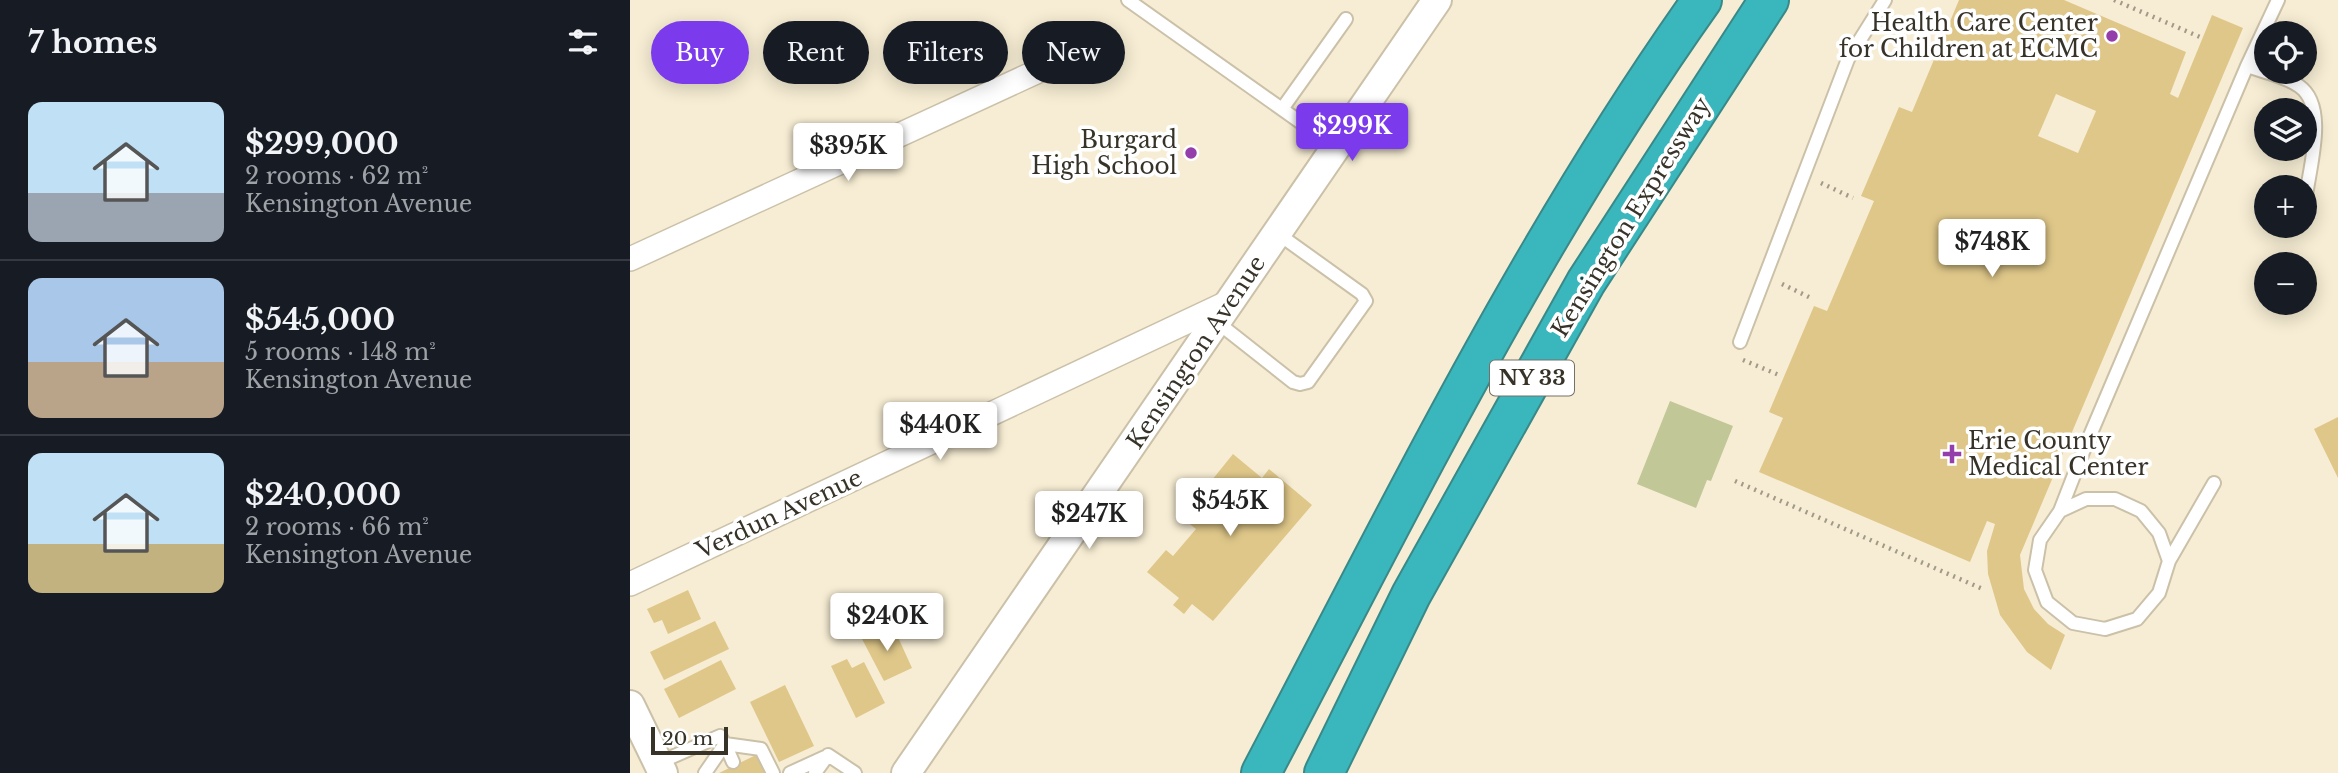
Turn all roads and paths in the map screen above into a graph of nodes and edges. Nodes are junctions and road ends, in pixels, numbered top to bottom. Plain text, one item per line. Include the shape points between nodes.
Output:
1 (1128, 0) edge
2 (1437, 0) edge
3 (1702, 0) edge
4 (1769, 0) edge
5 (1885, 0) edge
6 (2114, 0) edge
7 (2278, 0) edge
8 (1346, 19) dead end
9 (2200, 37) dead end
10 (2247, 66) junction
11 (1022, 79) edge
12 (1282, 109) junction
13 (1334, 146) junction
14 (2309, 175) edge
15 (1822, 184) dead end
16 (1853, 198) dead end
17 (1277, 233) junction
18 (630, 259) edge
19 (1779, 283) dead end
20 (1811, 298) dead end
21 (1224, 311) junction
22 (1740, 342) dead end
23 (1734, 356) dead end
24 (1779, 375) dead end
25 (1735, 481) dead end
26 (2214, 483) dead end
27 (2060, 511) junction
28 (2169, 561) junction
29 (630, 584) edge
30 (1985, 590) dead end
31 (630, 705) edge
32 (725, 744) junction
33 (828, 755) junction
34 (733, 762) dead end
35 (660, 768) edge
36 (705, 773) edge
37 (773, 773) edge
38 (790, 773) edge
39 (815, 773) edge
40 (855, 773) edge
41 (906, 773) edge
42 (1261, 773) edge
43 (1324, 773) edge

1 - 12 lane
2 - 13 street, Kensington Avenue
3 - 42 highway, NY 33 via 1654,68 1483,350
4 - 43 highway, Kensington Expressway / NY 33 via 1586,282 1411,595
5 - 22 lane via 1847,59
6 - 9 path
7 - 10 lane
8 - 12 lane
10 - 14 lane via 2298,85 2313,103 2316,121
10 - 27 lane
11 - 18 street
12 - 13 lane
13 - 17 street, Kensington Avenue
15 - 16 path
17 - 21 street, Kensington Avenue
17 - 21 lane via 1366,301 1308,382 1300,384
19 - 20 path
21 - 29 street, Verdun Avenue
21 - 41 street, Kensington Avenue
23 - 24 path
25 - 30 path
26 - 28 lane
27 - 28 lane via 2087,499 2115,499 2141,511 2159,533
27 - 28 lane via 2040,540 2035,570 2047,602 2073,623 2105,629 2137,619 2159,593
31 - 35 street
32 - 34 lane
32 - 35 lane via 720,736
32 - 36 lane
32 - 37 lane via 761,749
33 - 38 lane
33 - 39 lane
33 - 40 lane

